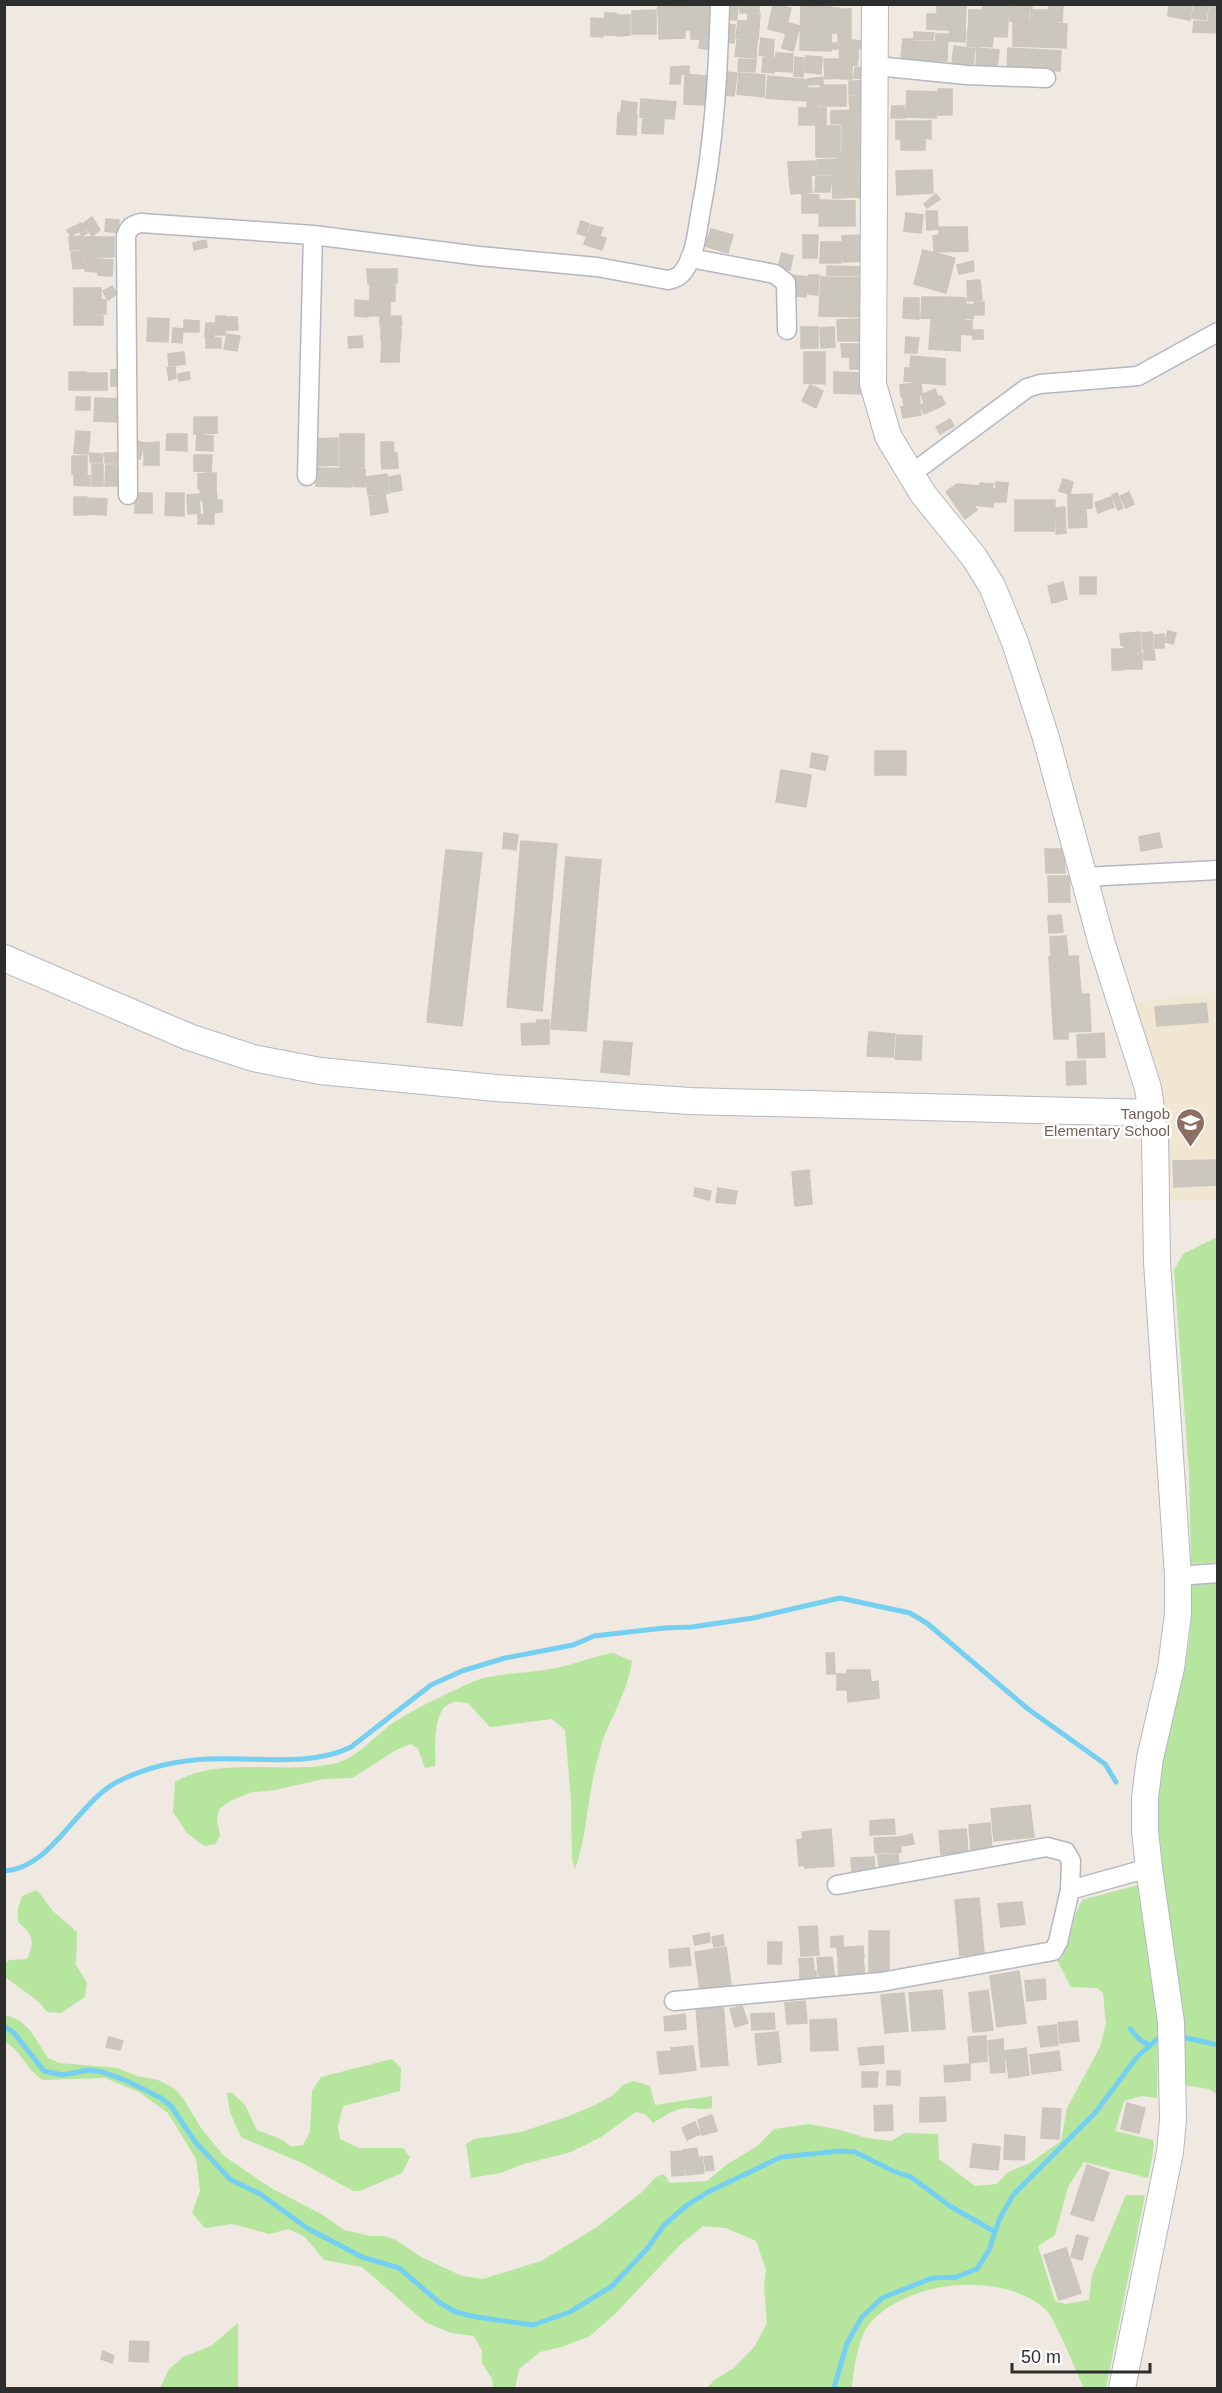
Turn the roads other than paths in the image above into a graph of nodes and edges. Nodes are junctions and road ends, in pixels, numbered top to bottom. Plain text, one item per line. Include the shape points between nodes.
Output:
1 (720, 4) edge
2 (875, 4) edge
3 (876, 66) junction
4 (1046, 78) dead end
5 (314, 235) junction
6 (690, 258) junction
7 (787, 330) dead end
8 (1218, 332) edge
9 (911, 474) junction
10 (307, 476) dead end
11 (128, 495) dead end
12 (1218, 870) edge
13 (1085, 877) junction
14 (4, 958) edge
15 (1153, 1113) junction
16 (1218, 1573) edge
17 (1178, 1576) junction
18 (1149, 1868) junction
19 (837, 1885) dead end
20 (1070, 1890) junction
21 (674, 2001) dead end
22 (1122, 2388) edge

1 - 6 street via 710,166
2 - 3 street
3 - 4 street
3 - 9 street via 873,384 888,436
5 - 6 street via 597,267 668,280 683,273
5 - 10 street
5 - 11 street via 141,223 129,229
6 - 7 street via 782,278 786,284
8 - 9 street via 1138,376 1027,388
9 - 13 street via 992,586 1046,738
12 - 13 street
13 - 15 street
14 - 15 street via 189,1037 254,1058 320,1071 690,1101
15 - 17 street via 1156,1262
16 - 17 street
17 - 18 street via 1171,1668 1145,1798
18 - 20 street
18 - 22 street via 1171,2022 1173,2119 1170,2152
19 - 20 street via 1047,1847 1066,1852 1071,1861
20 - 21 street via 1053,1951 882,1982

